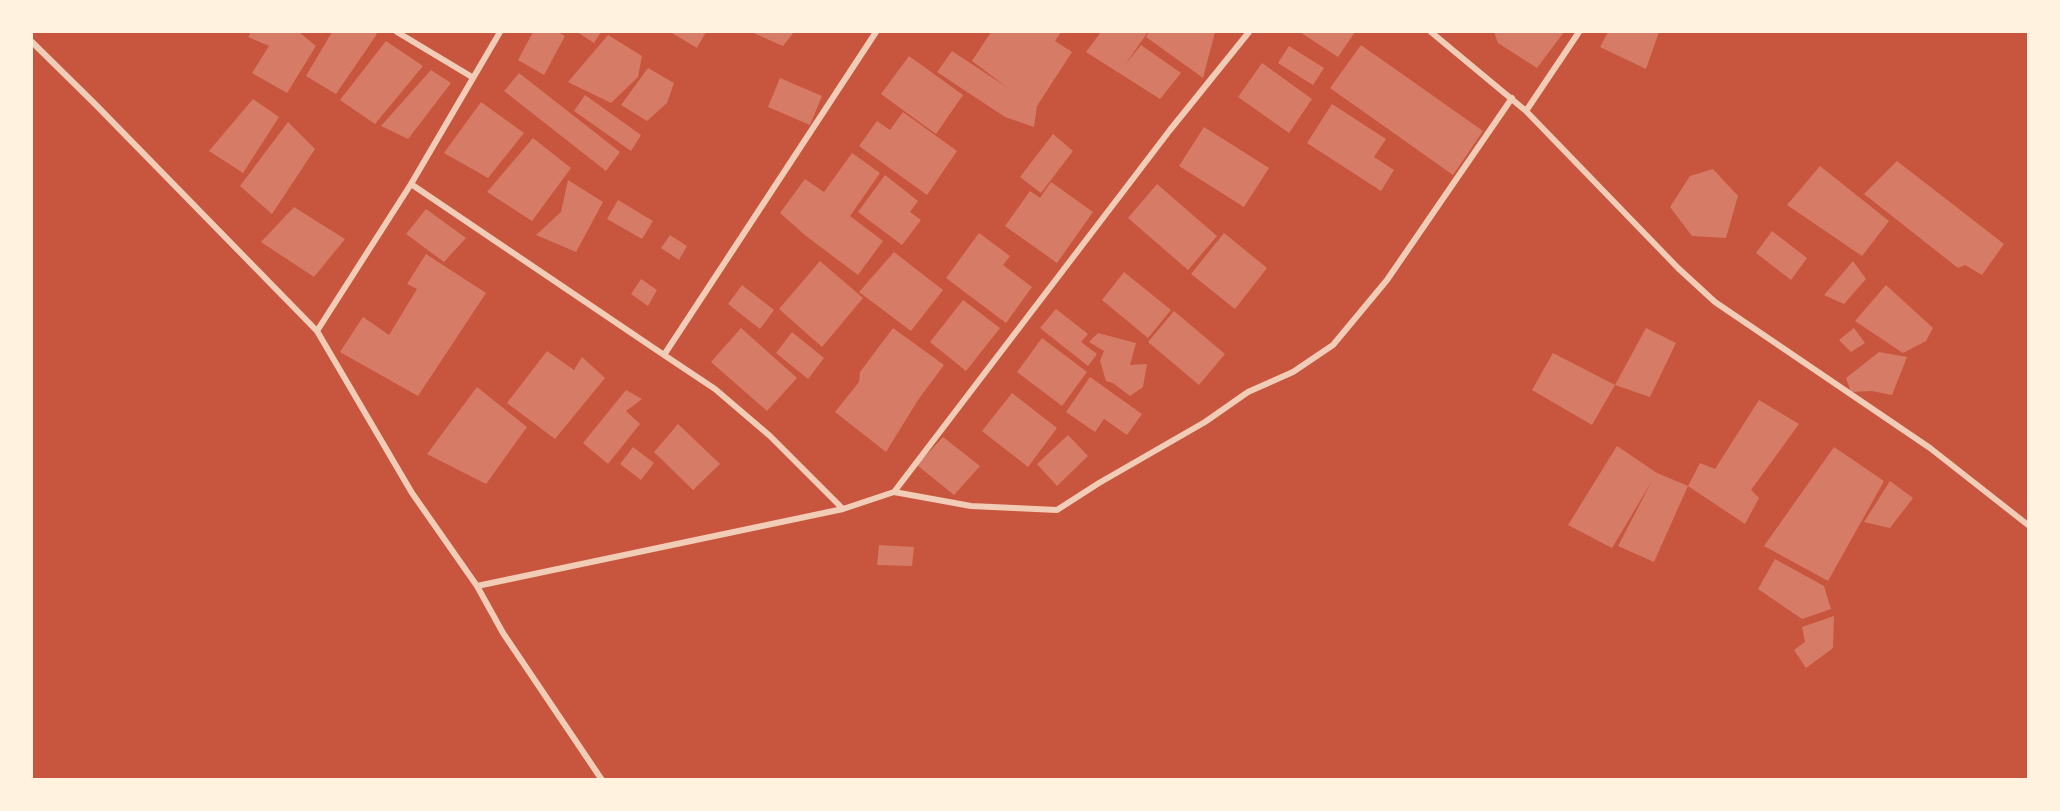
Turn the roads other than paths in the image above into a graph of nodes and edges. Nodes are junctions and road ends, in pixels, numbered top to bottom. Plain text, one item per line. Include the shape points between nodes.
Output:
1 (397, 32) edge
2 (500, 32) edge
3 (876, 32) edge
4 (1249, 32) edge
5 (1431, 32) edge
6 (1580, 32) edge
7 (32, 42) edge
8 (472, 78) junction
9 (1512, 98) junction
10 (1526, 111) junction
11 (411, 184) junction
12 (317, 331) junction
13 (664, 355) junction
14 (894, 492) junction
15 (843, 508) junction
16 (2028, 525) edge
17 (477, 586) junction
18 (602, 780) edge

1 - 8 street
2 - 8 street
3 - 13 street
4 - 14 street
5 - 9 street
6 - 10 street
7 - 12 street
8 - 11 street
9 - 10 street
9 - 14 street via 1387,280 1333,345 1293,372 1248,392 1057,510 971,506
10 - 16 street via 1715,302 1930,448
11 - 12 street
11 - 13 street
12 - 17 street via 412,493
13 - 15 street via 715,388
14 - 15 street
15 - 17 street
17 - 18 street via 503,633

